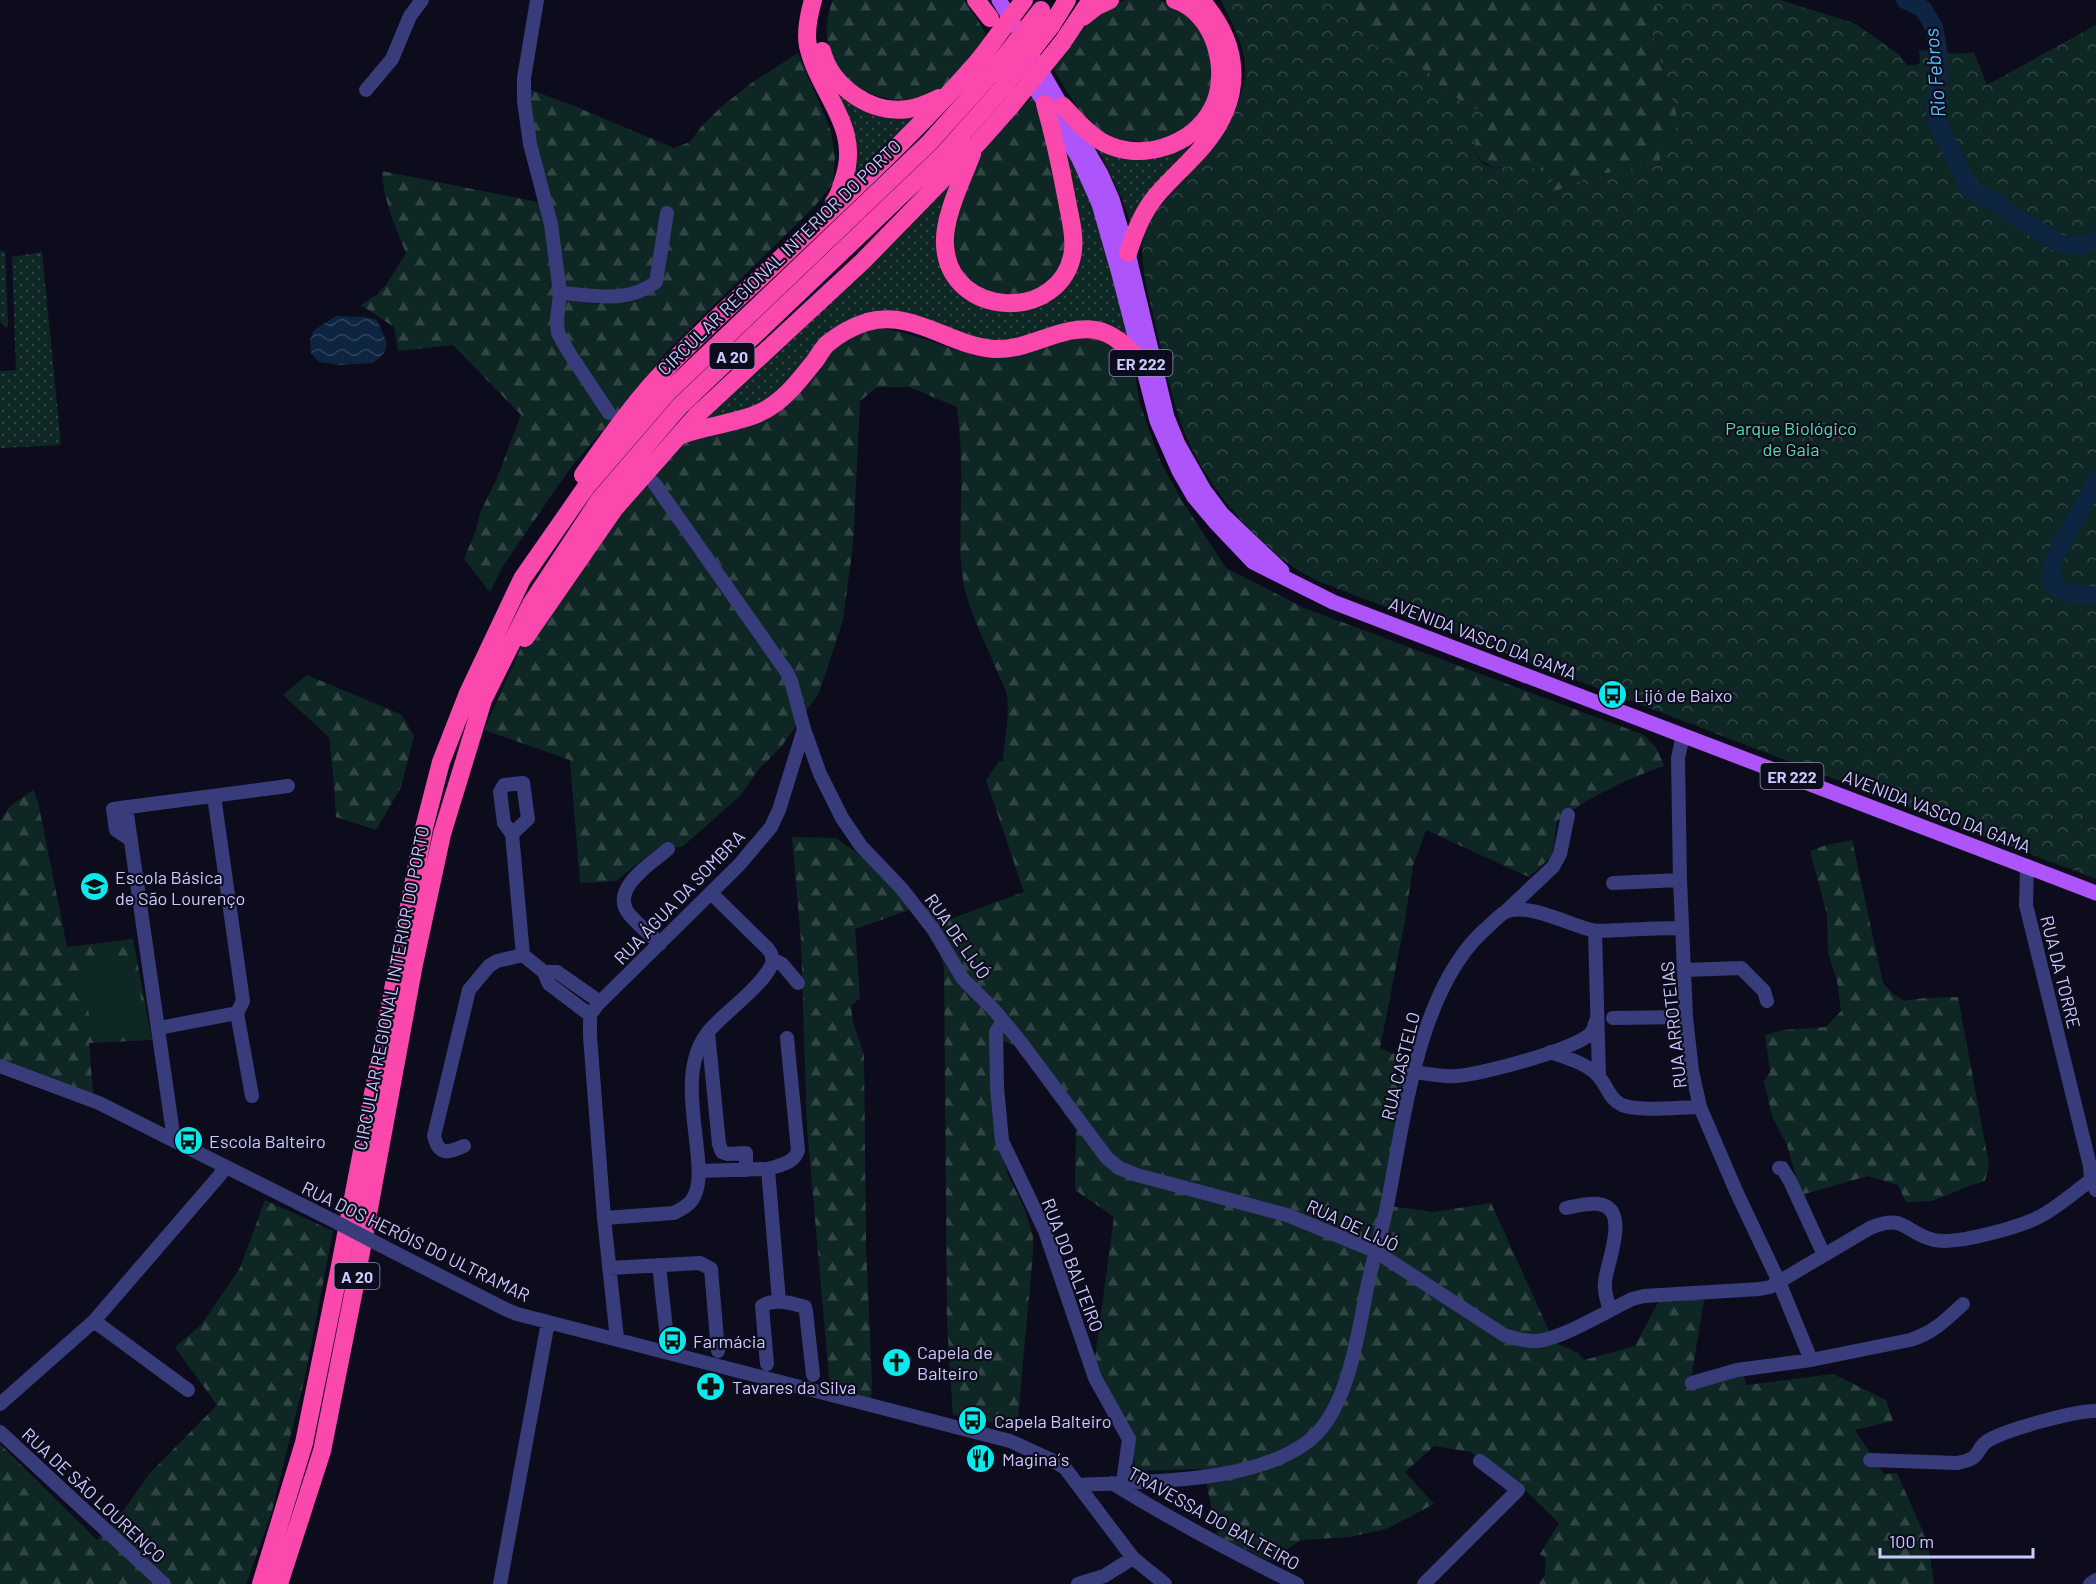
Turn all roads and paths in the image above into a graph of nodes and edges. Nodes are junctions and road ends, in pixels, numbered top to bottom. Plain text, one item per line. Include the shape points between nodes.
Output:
1 (422, 0) edge
2 (537, 0) edge
3 (813, 0) edge
4 (825, 0) edge
5 (978, 0) edge
6 (1024, 0) edge
7 (1067, 0) edge
8 (1091, 0) edge
9 (1110, 0) edge
10 (1175, 0) edge
11 (1201, 0) edge
12 (1000, 1) edge
13 (1044, 5) edge
14 (990, 18) joint
15 (1076, 22) junction
16 (985, 67) junction
17 (366, 90) dead end
18 (952, 92) junction
19 (1054, 105) junction
20 (978, 143) junction
21 (667, 213) dead end
22 (823, 218) junction
23 (1128, 253) junction
24 (560, 293) junction
25 (1140, 360) junction
26 (609, 413) dead end
27 (674, 438) junction
28 (654, 483) dead end
29 (522, 579) junction
30 (1295, 584) junction
31 (506, 655) junction
32 (804, 729) junction
33 (1683, 735) junction
34 (288, 786) dead end
35 (214, 796) junction
36 (1568, 814) dead end
37 (512, 834) dead end
38 (668, 849) dead end
39 (2027, 866) junction
40 (1680, 880) junction
41 (1613, 883) dead end
42 (2096, 892) edge
43 (711, 893) junction
44 (1505, 912) junction
45 (1682, 927) junction
46 (1595, 931) junction
47 (660, 944) junction
48 (523, 955) junction
49 (773, 960) junction
50 (1685, 970) junction
51 (544, 972) junction
52 (798, 983) dead end
53 (1767, 1001) dead end
54 (600, 1002) junction
55 (237, 1013) junction
56 (590, 1015) junction
57 (1686, 1017) junction
58 (1613, 1018) dead end
59 (1597, 1019) junction
60 (1004, 1022) junction
61 (159, 1028) junction
62 (708, 1032) junction
63 (787, 1038) dead end
64 (1550, 1052) junction
65 (0, 1066) edge
66 (1414, 1071) junction
67 (1599, 1076) junction
68 (252, 1096) dead end
69 (1700, 1107) junction
70 (174, 1140) junction
71 (464, 1146) dead end
72 (225, 1166) junction
73 (1779, 1168) dead end
74 (768, 1169) junction
75 (746, 1170) junction
76 (699, 1171) junction
77 (2093, 1185) edge
78 (1566, 1208) dead end
79 (604, 1218) junction
80 (1375, 1251) junction
81 (1824, 1255) junction
82 (659, 1265) junction
83 (609, 1268) junction
84 (1779, 1282) junction
85 (779, 1301) junction
86 (1963, 1304) dead end
87 (1610, 1310) junction
88 (94, 1321) junction
89 (548, 1322) junction
90 (667, 1338) dead end
91 (617, 1340) junction
92 (718, 1351) dead end
93 (1811, 1360) junction
94 (767, 1364) dead end
95 (813, 1375) dead end
96 (1692, 1383) dead end
97 (188, 1390) dead end
98 (0, 1404) edge
99 (2096, 1411) edge
100 (0, 1432) edge
101 (1870, 1460) dead end
102 (1480, 1461) dead end
103 (1117, 1482) junction
104 (1078, 1485) junction
105 (1133, 1558) junction
106 (2096, 1580) edge
107 (164, 1584) edge
108 (261, 1584) edge
109 (279, 1584) edge
110 (500, 1584) edge
111 (1078, 1584) edge
112 (1165, 1584) edge
113 (1298, 1584) edge
114 (1424, 1584) edge
115 (2090, 1584) edge

1 - 17 street via 410,16 392,58
2 - 24 street via 524,78 527,128 551,224
3 - 22 highway via 808,45 849,145 849,161 837,198
4 - 18 highway via 819,23 820,43 824,59 847,90 865,101 906,110
5 - 14 highway
6 - 16 highway, bridge
7 - 31 highway, CIRCULAR REGIONAL INTERIOR DO PORTO / A 20, bridge via 1000,91 943,154 680,406 600,499 531,604
8 - 15 highway
9 - 15 highway
10 - 19 highway via 1195,12 1216,45 1219,89 1211,110 1193,132 1170,146 1146,151 1122,149 1103,142
11 - 23 highway via 1229,44 1233,91 1205,144 1142,216
12 - 19 main road, AVENIDA VASCO DA GAMA / ER 222
13 - 16 highway, CIRCULAR REGIONAL INTERIOR DO PORTO / A 20, bridge
14 - 19 main road, AVENIDA VASCO DA GAMA / ER 222
15 - 20 highway, bridge
16 - 18 highway
16 - 29 highway, CIRCULAR REGIONAL INTERIOR DO PORTO / A 20 via 928,143 667,393 586,487
18 - 22 highway
19 - 20 highway via 1056,144 1073,230 1073,251 1057,283 1029,301 1001,303 968,291 956,279 948,262 944,243 947,224
19 - 23 main road, AVENIDA VASCO DA GAMA / ER 222 via 1101,174
19 - 25 main road, AVENIDA VASCO DA GAMA / ER 222 via 1099,204
20 - 27 highway via 862,261
21 - 24 street via 656,282 643,292 617,297
22 - 29 highway via 651,385 529,554
23 - 30 main road, AVENIDA VASCO DA GAMA / ER 222 via 1157,382 1178,444 1222,514
24 - 26 street via 558,333
25 - 27 highway via 1121,341 1097,330 1082,329 994,349 904,320 865,322 827,345 773,406 753,416
25 - 30 main road, AVENIDA VASCO DA GAMA / ER 222 via 1160,429 1194,497 1253,562
27 - 31 highway via 615,508 521,644
28 - 32 street via 786,671
29 - 108 highway, CIRCULAR REGIONAL INTERIOR DO PORTO / A 20 via 468,693 441,762 424,828 304,1443
30 - 33 main road, AVENIDA VASCO DA GAMA / ER 222
31 - 109 highway, CIRCULAR REGIONAL INTERIOR DO PORTO / A 20 via 483,700 442,834 322,1451
32 - 43 street, RUA ÁGUA DA SOMBRA via 771,827
32 - 60 street, RUA DE LIJÓ via 830,797 861,846 915,905 963,979
33 - 39 main road, AVENIDA VASCO DA GAMA / ER 222
33 - 40 street, RUA ARROTEIAS via 1678,758
34 - 35 street
35 - 55 street via 243,1001
35 - 61 street via 126,807
36 - 44 street, RUA CASTELO via 1560,854 1553,867
37 - 48 street
38 - 47 street via 628,885 624,901 628,914
39 - 42 main road, AVENIDA VASCO DA GAMA / ER 222
39 - 77 street, RUA DA TORRE via 2026,905
40 - 41 street
40 - 45 street, RUA ARROTEIAS
43 - 47 street, RUA ÁGUA DA SOMBRA
43 - 49 street via 768,949
44 - 46 street via 1529,910
44 - 66 street, RUA CASTELO via 1480,933 1459,959 1429,1019
45 - 46 street
45 - 50 street, RUA ARROTEIAS
46 - 59 street
47 - 54 street, RUA ÁGUA DA SOMBRA
48 - 51 street
48 - 71 street via 489,966 469,990 434,1136 442,1151
49 - 52 street via 782,964
49 - 62 street via 755,985
50 - 53 street via 1741,968 1764,992
50 - 57 street, RUA ARROTEIAS
51 - 54 street via 557,972
51 - 56 street via 549,984
54 - 56 street, RUA ÁGUA DA SOMBRA
55 - 61 street
55 - 68 street
56 - 79 street
57 - 58 street
57 - 69 street, RUA ARROTEIAS
59 - 64 street via 1591,1032 1573,1045
59 - 67 street
60 - 80 street, RUA DE LIJÓ via 1107,1158 1119,1168 1298,1219
60 - 103 street, RUA DO BALTEIRO via 996,1032 1002,1141 1045,1231 1095,1378 1129,1439
61 - 70 street
62 - 75 street via 719,1144 722,1152 746,1153
62 - 76 street via 694,1060 692,1083
63 - 74 street via 798,1154
64 - 66 street via 1469,1075 1453,1077
64 - 67 street via 1574,1060
65 - 70 street, RUA DOS HERÓIS DO ULTRAMAR via 99,1103
66 - 80 street, RUA CASTELO
67 - 69 street via 1608,1093 1624,1106
69 - 84 street, RUA ARROTEIAS
70 - 72 street, RUA DOS HERÓIS DO ULTRAMAR
72 - 88 street
72 - 89 street, RUA DOS HERÓIS DO ULTRAMAR, bridge via 505,1310
73 - 81 street via 1790,1181
74 - 75 street
74 - 85 street
75 - 76 street
76 - 79 street via 692,1201 674,1213
77 - 81 street, RUA DE LIJÓ via 2044,1215 2004,1230 1936,1240 1891,1221 1870,1228
78 - 87 street via 1599,1204 1612,1214 1615,1244 1605,1284
79 - 83 street
80 - 87 street, RUA DE LIJÓ via 1504,1335 1519,1340 1547,1339
80 - 103 street, RUA CASTELO via 1341,1394 1322,1428 1308,1442 1267,1463 1231,1472
81 - 84 street, RUA DE LIJÓ
82 - 83 street
82 - 90 street
82 - 92 street via 700,1263 711,1269
83 - 91 street
84 - 87 street, RUA DE LIJÓ via 1760,1289 1644,1296
84 - 93 street, RUA ARROTEIAS
85 - 94 street via 762,1306
85 - 95 street via 806,1309
86 - 93 street via 1926,1335
88 - 97 street
88 - 98 street
89 - 91 street, RUA DOS HERÓIS DO ULTRAMAR
89 - 110 street
91 - 104 street, RUA DOS HERÓIS DO ULTRAMAR via 1010,1441 1065,1468
93 - 96 street via 1737,1370
99 - 101 street via 2082,1411 2006,1432 1986,1442 1975,1458 1957,1463
100 - 107 street, RUA DE SÃO LOURENÇO
102 - 114 street via 1518,1490
103 - 104 street, RUA CASTELO
103 - 113 street, TRAVESSA DO BALTEIRO via 1177,1522
104 - 105 street, RUA DOS HERÓIS DO ULTRAMAR
105 - 111 street via 1104,1576
105 - 112 street, RUA DOS HERÓIS DO ULTRAMAR
106 - 115 street

